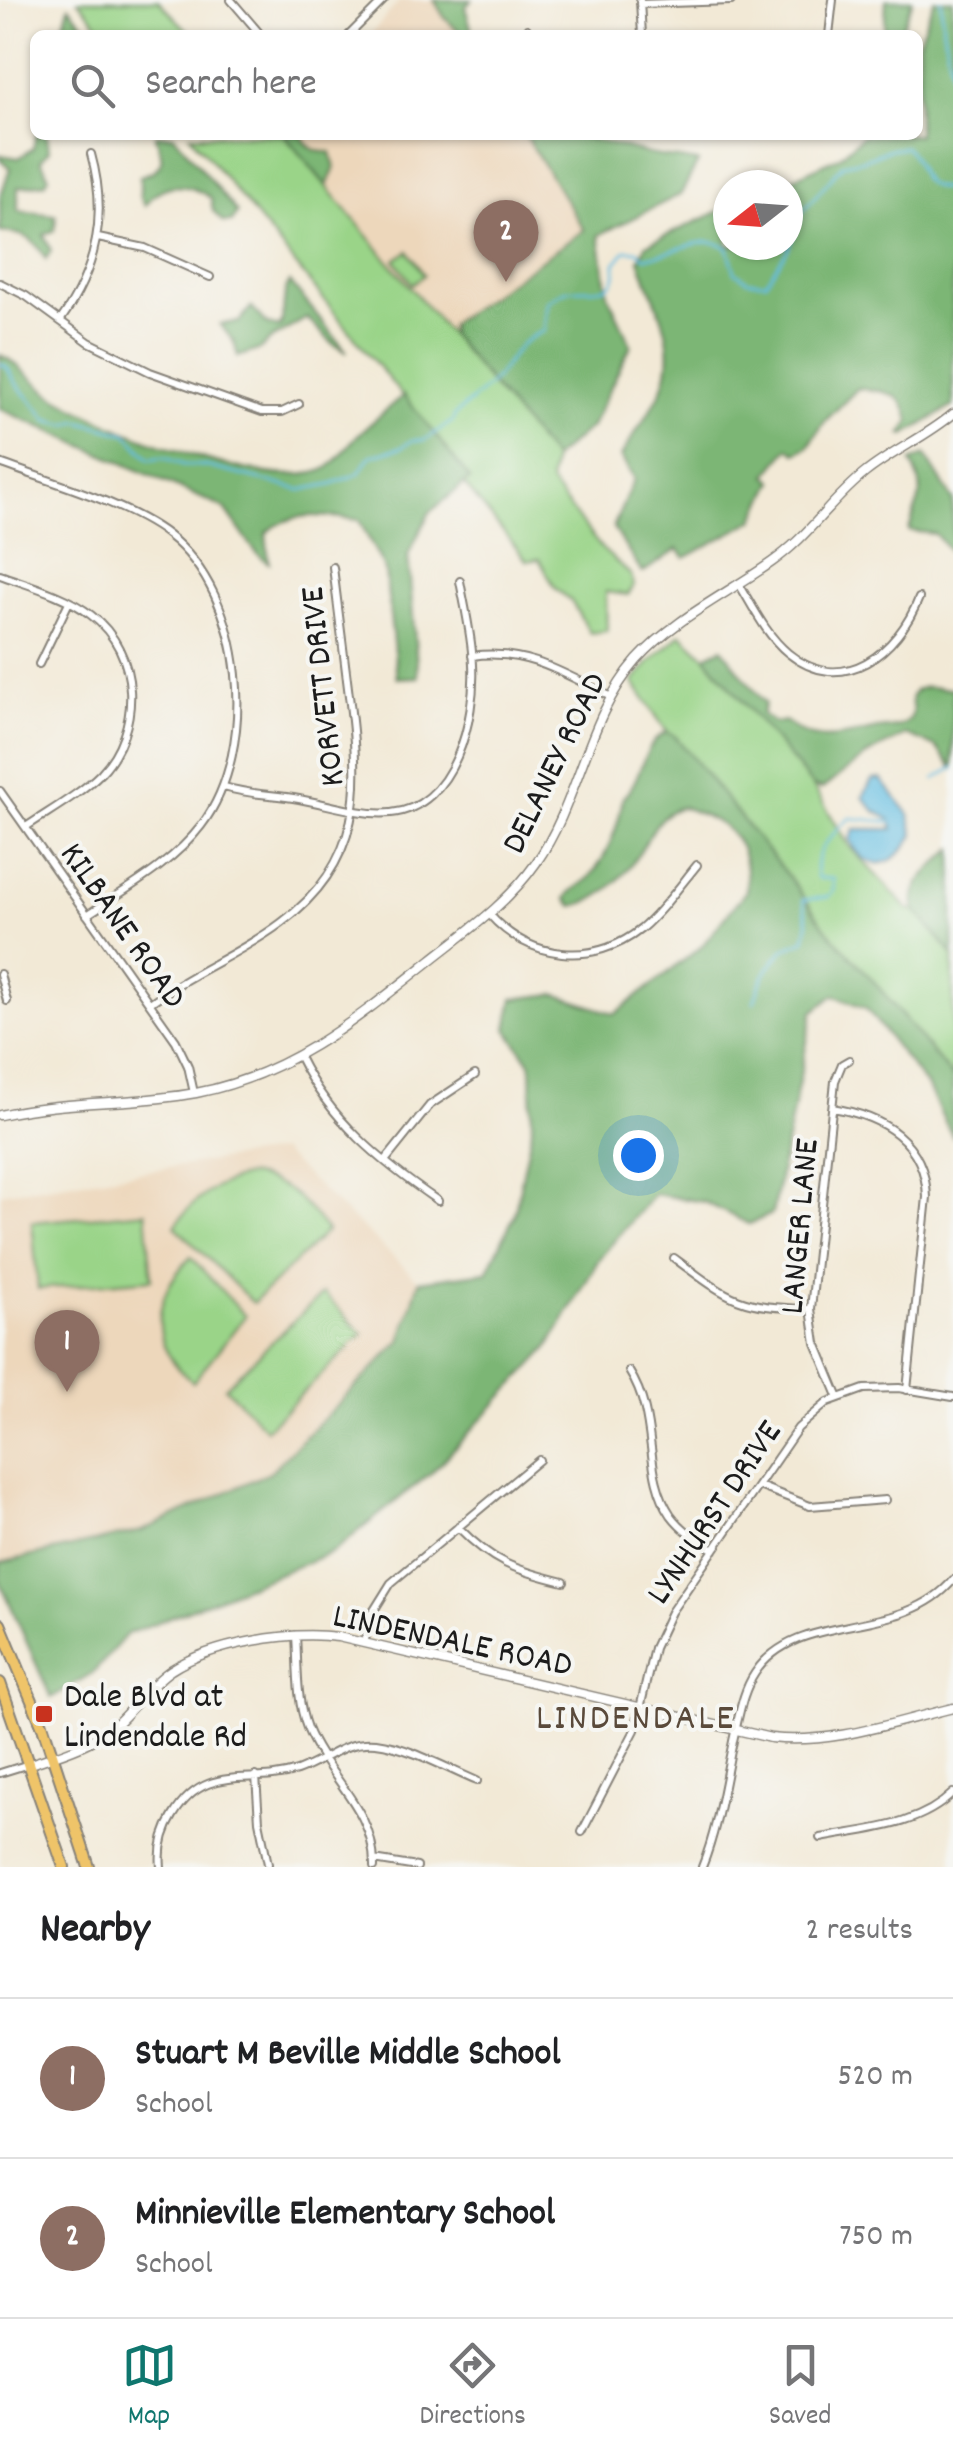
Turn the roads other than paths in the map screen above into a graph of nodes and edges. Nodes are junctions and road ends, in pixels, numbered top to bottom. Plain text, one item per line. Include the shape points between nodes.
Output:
1 (231, 0) edge
2 (384, 0) edge
3 (731, 0) edge
4 (833, 0) edge
5 (640, 2) edge
6 (257, 30) edge
7 (354, 30) edge
8 (642, 30) edge
9 (830, 30) edge
10 (91, 154) dead end
11 (98, 238) junction
12 (210, 278) dead end
13 (0, 282) edge
14 (60, 321) junction
15 (299, 404) dead end
16 (952, 418) edge
17 (0, 464) edge
18 (333, 566) dead end
19 (0, 575) edge
20 (460, 581) dead end
21 (739, 584) junction
22 (919, 598) dead end
23 (70, 602) junction
24 (472, 656) junction
25 (39, 664) dead end
26 (612, 697) junction
27 (224, 787) junction
28 (0, 790) edge
29 (355, 809) junction
30 (26, 827) junction
31 (697, 866) dead end
32 (489, 914) junction
33 (88, 915) junction
34 (0, 974) edge
35 (7, 1001) dead end
36 (150, 1003) junction
37 (299, 1057) junction
38 (849, 1060) dead end
39 (475, 1075) dead end
40 (194, 1093) junction
41 (832, 1108) junction
42 (0, 1115) edge
43 (385, 1161) junction
44 (438, 1201) dead end
45 (674, 1258) dead end
46 (811, 1309) junction
47 (629, 1372) dead end
48 (907, 1390) junction
49 (838, 1396) junction
50 (953, 1397) edge
51 (539, 1460) dead end
52 (759, 1486) junction
53 (884, 1500) dead end
54 (458, 1527) junction
55 (714, 1550) junction
56 (953, 1580) edge
57 (564, 1582) dead end
58 (0, 1624) edge
59 (296, 1635) junction
60 (364, 1643) junction
61 (0, 1682) edge
62 (642, 1708) junction
63 (953, 1708) edge
64 (736, 1730) junction
65 (52, 1756) junction
66 (323, 1757) junction
67 (30, 1764) junction
68 (0, 1773) edge
69 (256, 1776) junction
70 (477, 1781) dead end
71 (953, 1792) edge
72 (582, 1832) dead end
73 (821, 1838) dead end
74 (374, 1863) edge
75 (268, 1864) dead end
76 (64, 1867) edge
77 (89, 1867) edge
78 (161, 1867) edge
79 (417, 1867) edge
80 (702, 1867) edge

1 - 6 street
2 - 7 street
3 - 5 street
4 - 9 street
5 - 8 street
10 - 11 street via 100,193
11 - 12 street via 145,248
11 - 14 street
13 - 14 street
14 - 15 street via 122,360 248,409 273,414
16 - 21 street, DELANEY ROAD via 863,474 807,534
17 - 27 street via 146,520 204,572 226,623 237,698
18 - 29 street, KORVETT DRIVE via 356,750
19 - 23 street
20 - 24 street
21 - 22 street via 785,651 826,670 883,654
21 - 26 street, DELANEY ROAD via 652,644
23 - 25 street
23 - 30 street via 113,639 126,669 130,712 108,764
24 - 26 street via 528,657
24 - 29 street via 471,712 441,786 398,812
26 - 32 street, DELANEY ROAD via 550,842
27 - 29 street
27 - 33 street via 190,840
28 - 30 street, KILBANE ROAD
29 - 36 street, KORVETT DRIVE via 337,862 300,908
30 - 33 street, KILBANE ROAD
31 - 32 street via 644,926 589,954 531,946
32 - 37 street, DELANEY ROAD
33 - 36 street, KILBANE ROAD
34 - 35 street
36 - 40 street, KILBANE ROAD via 183,1053
37 - 40 street, DELANEY ROAD
37 - 43 street via 337,1118
38 - 41 street, LANGER LANE via 835,1081
39 - 43 street via 430,1105
40 - 42 street, DELANEY ROAD
41 - 46 street, LANGER LANE
41 - 48 street via 889,1126 925,1176
43 - 44 street
45 - 46 street via 740,1302
46 - 49 street, LANGER LANE via 816,1343
47 - 55 street via 647,1410 664,1503 680,1526
48 - 49 street
48 - 50 street
49 - 52 street, LYNHURST DRIVE via 806,1420
51 - 54 street
52 - 53 street via 810,1506
52 - 55 street, LYNHURST DRIVE
54 - 57 street via 500,1564
54 - 60 street via 391,1582
55 - 62 street, LYNHURST DRIVE via 660,1633
56 - 64 street via 906,1614 809,1636 778,1650 747,1686
58 - 65 main road
59 - 60 street, LINDENDALE ROAD
59 - 65 street, LINDENDALE ROAD via 185,1662 102,1734
59 - 66 street via 303,1715
60 - 62 street, LINDENDALE ROAD
61 - 67 main road
62 - 64 street, LINDENDALE ROAD
62 - 72 street, LYNHURST DRIVE
63 - 64 street, LINDENDALE ROAD via 817,1739
64 - 80 street
65 - 67 street, LINDENDALE ROAD
65 - 77 main road
66 - 69 street via 296,1771
66 - 70 street via 349,1745 384,1744
66 - 74 street via 365,1820
67 - 68 street
67 - 76 main road
69 - 75 street
69 - 78 street via 220,1779 188,1796 167,1828
71 - 73 street via 905,1822
74 - 79 street

